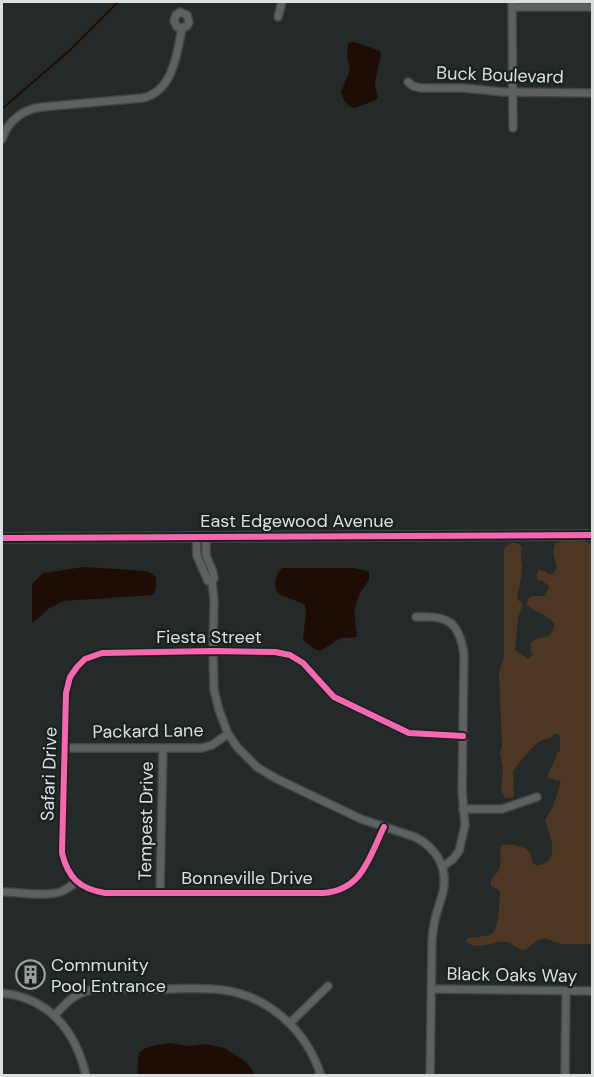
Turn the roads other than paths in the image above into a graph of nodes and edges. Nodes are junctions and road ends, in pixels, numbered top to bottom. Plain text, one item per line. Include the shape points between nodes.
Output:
1 (282, 2) edge
2 (512, 4) edge
3 (592, 7) edge
4 (278, 16) dead end
5 (182, 28) dead end
6 (408, 82) dead end
7 (513, 93) junction
8 (592, 93) edge
9 (513, 128) dead end
10 (2, 139) edge
11 (592, 535) edge
12 (201, 537) junction
13 (2, 538) edge
14 (416, 617) dead end
15 (213, 651) junction
16 (77, 667) joint
17 (228, 734) junction
18 (462, 736) junction
19 (65, 748) junction
20 (163, 748) junction
21 (537, 797) dead end
22 (463, 809) junction
23 (384, 827) junction
24 (442, 867) junction
25 (76, 882) junction
26 (2, 892) edge
27 (160, 893) junction
28 (328, 986) dead end
29 (431, 989) junction
30 (566, 991) junction
31 (592, 991) edge
32 (2, 993) edge
33 (55, 1015) junction
34 (290, 1023) junction
35 (86, 1076) edge
36 (321, 1076) edge
37 (429, 1076) edge
38 (566, 1076) edge

1 - 4 street
2 - 3 street
2 - 7 street
5 - 10 street via 169,78 157,93 142,98 36,107 19,115
6 - 7 street, Buck Boulevard via 421,88
7 - 8 street, Buck Boulevard
7 - 9 street
11 - 12 main road, East Edgewood Avenue
12 - 13 main road, East Edgewood Avenue
12 - 15 street via 214,578
14 - 18 street via 445,619 459,634 464,654
15 - 16 street, Fiesta Street via 102,652
15 - 17 street via 214,690
15 - 18 street, Fiesta Street via 290,655 303,663 334,697 409,733
16 - 19 street, Safari Drive via 66,690
17 - 20 street, Packard Lane via 202,748
17 - 23 street via 247,759 264,772
18 - 22 street
19 - 20 street, Packard Lane
19 - 25 street, Safari Drive via 62,853
20 - 27 street, Tempest Drive
21 - 22 street via 502,809
22 - 24 street via 465,825 459,850
23 - 24 street via 424,842
23 - 27 street, Bonneville Drive via 361,874 338,891
24 - 29 street via 444,881 434,925
25 - 26 street via 59,892
25 - 27 street, Bonneville Drive via 105,893
28 - 34 street
29 - 30 street, Black Oaks Way
29 - 37 street
30 - 31 street, Black Oaks Way
30 - 38 street
32 - 33 street via 33,1002
33 - 34 street via 74,996 90,990 210,988 251,997
33 - 35 street via 78,1049
34 - 36 street via 308,1046

